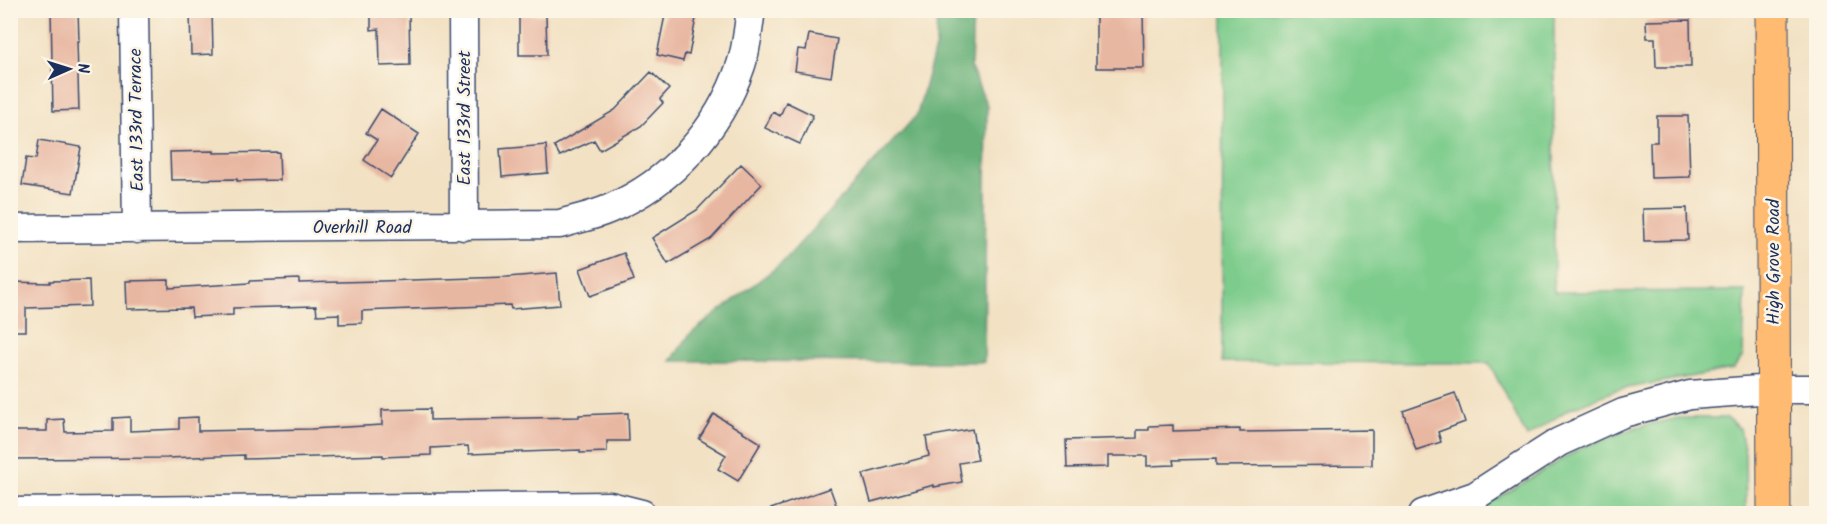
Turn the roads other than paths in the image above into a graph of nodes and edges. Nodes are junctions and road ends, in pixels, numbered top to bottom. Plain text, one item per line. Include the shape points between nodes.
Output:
1 (134, 10) edge
2 (463, 10) edge
3 (751, 10) edge
4 (1772, 10) edge
5 (464, 226) junction
6 (137, 229) junction
7 (10, 230) edge
8 (1773, 389) junction
9 (1816, 389) edge
10 (10, 512) edge
11 (229, 512) edge
12 (642, 513) edge
13 (1423, 513) edge
14 (1774, 513) edge

1 - 6 street, East 133rd Terrace
2 - 5 street, East 133rd Street
3 - 5 street, Overhill Road via 742,63 723,107 703,138 669,173 640,194 607,210 560,224
4 - 8 main road, High Grove Road
5 - 6 street, Overhill Road
6 - 7 street, Overhill Road
8 - 9 street
8 - 13 street via 1690,395 1623,412 1559,442 1475,496
8 - 14 main road, High Grove Road
10 - 11 street
11 - 12 street via 610,507

